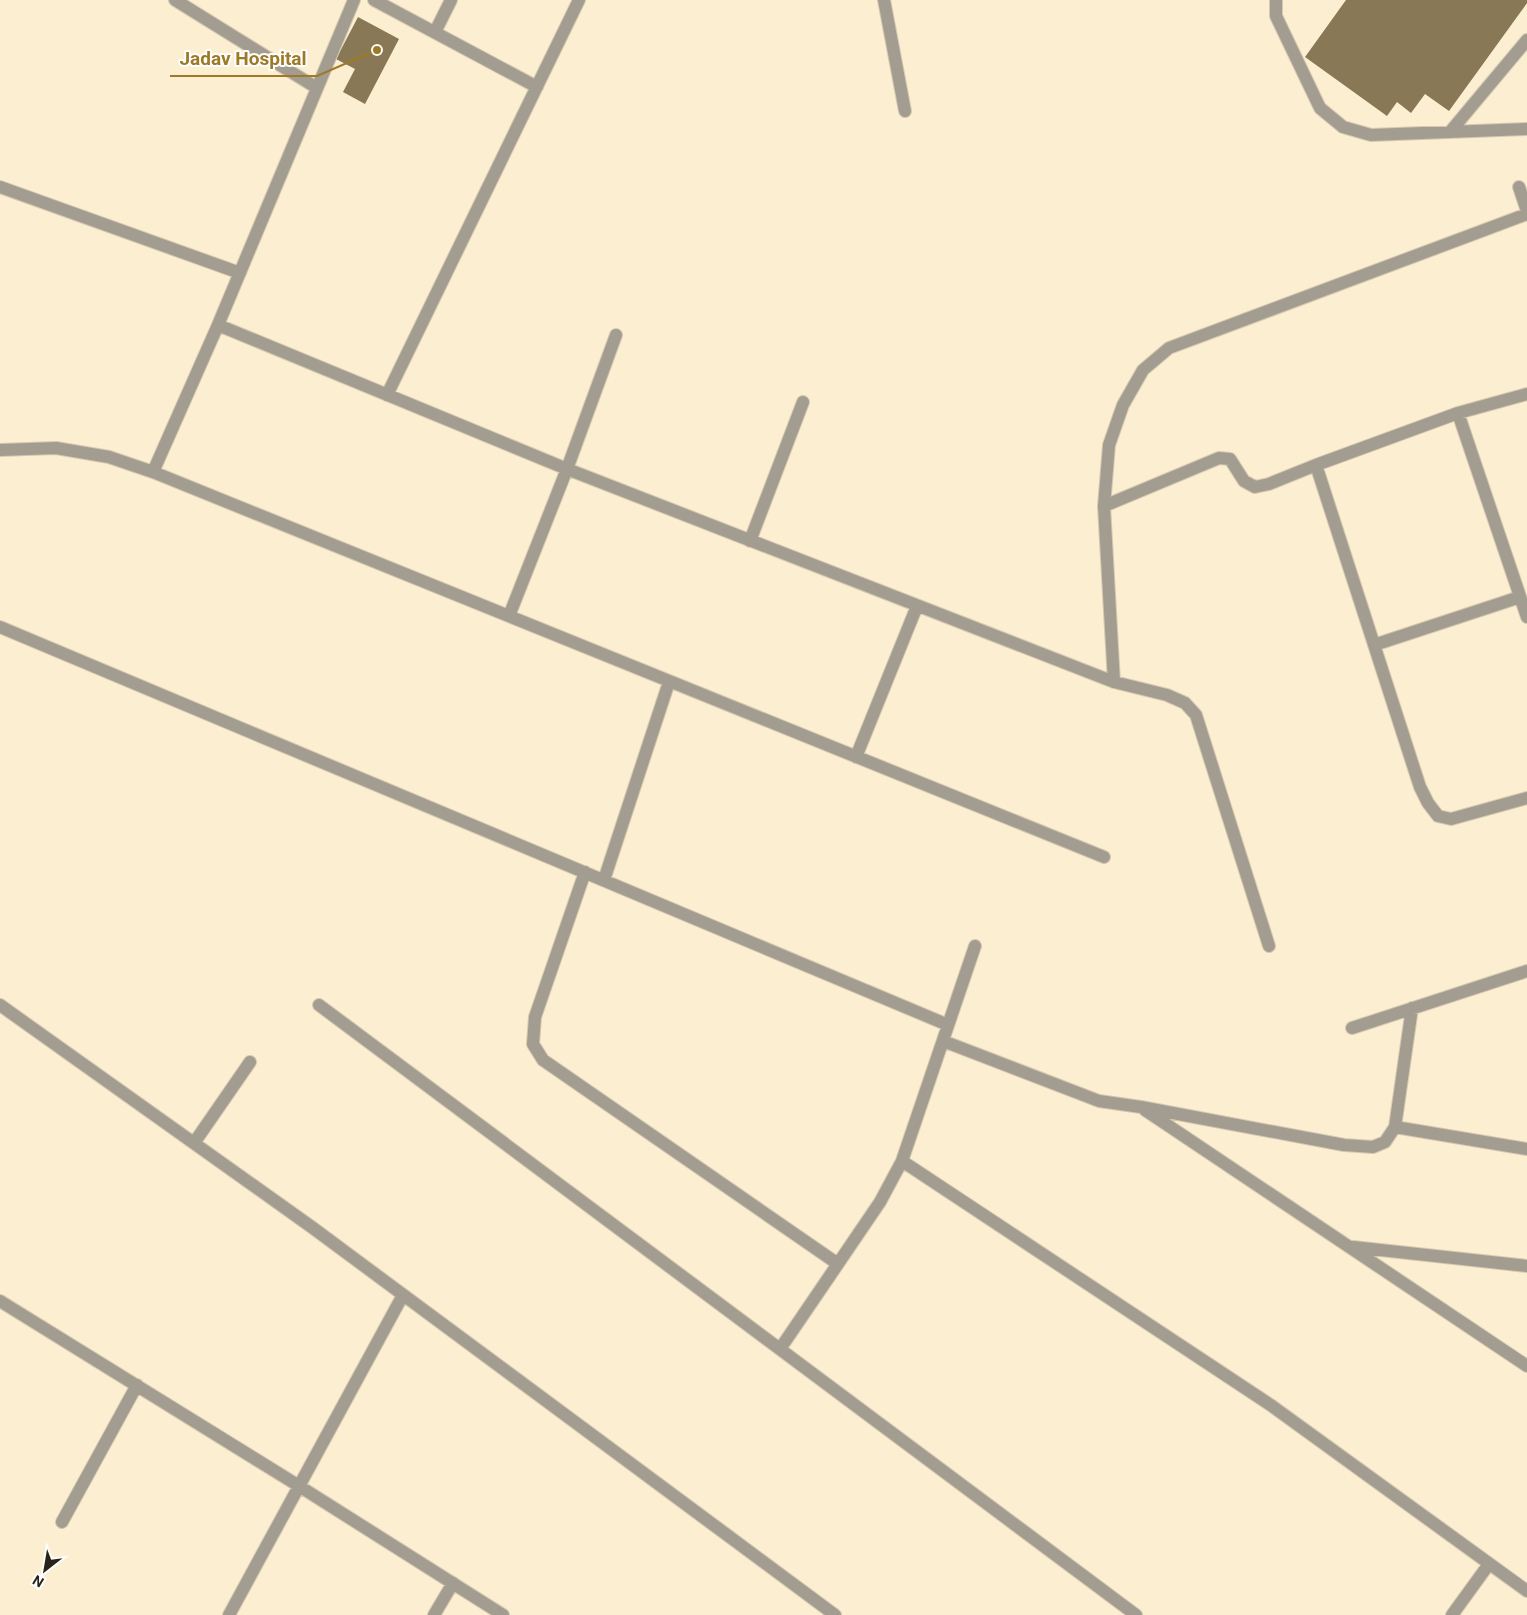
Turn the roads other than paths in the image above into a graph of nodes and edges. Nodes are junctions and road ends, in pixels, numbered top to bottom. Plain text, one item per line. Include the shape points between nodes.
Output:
1 (175, 0) edge
2 (354, 0) edge
3 (374, 0) edge
4 (451, 0) edge
5 (579, 0) edge
6 (884, 0) edge
7 (1276, 0) edge
8 (434, 32) junction
9 (1527, 40) edge
10 (537, 87) junction
11 (317, 88) junction
12 (905, 111) dead end
13 (1527, 129) edge
14 (1450, 132) junction
15 (0, 187) edge
16 (1520, 187) dead end
17 (1527, 212) edge
18 (240, 273) junction
19 (218, 325) junction
20 (616, 335) dead end
21 (1527, 394) edge
22 (387, 395) junction
23 (803, 402) dead end
24 (1458, 413) junction
25 (0, 450) edge
26 (1316, 465) junction
27 (566, 469) junction
28 (153, 472) junction
29 (1104, 506) junction
30 (750, 541) junction
31 (1520, 597) junction
32 (917, 606) junction
33 (509, 616) junction
34 (1527, 617) edge
35 (0, 627) edge
36 (1374, 646) junction
37 (669, 682) junction
38 (1114, 682) junction
39 (856, 757) junction
40 (1527, 798) edge
41 (1104, 858) dead end
42 (584, 872) junction
43 (604, 880) junction
44 (975, 946) dead end
45 (1269, 946) dead end
46 (1527, 971) edge
47 (0, 1005) edge
48 (318, 1005) dead end
49 (1412, 1008) junction
50 (948, 1025) junction
51 (1352, 1028) dead end
52 (943, 1041) junction
53 (250, 1062) dead end
54 (1141, 1107) junction
55 (1396, 1127) junction
56 (194, 1143) junction
57 (1527, 1148) edge
58 (902, 1161) junction
59 (1349, 1247) junction
60 (838, 1264) junction
61 (1527, 1266) edge
62 (403, 1295) junction
63 (0, 1301) edge
64 (780, 1349) junction
65 (1527, 1366) edge
66 (137, 1386) junction
67 (299, 1486) junction
68 (62, 1522) dead end
69 (1490, 1564) junction
70 (453, 1583) junction
71 (1527, 1591) edge
72 (229, 1615) edge
73 (434, 1615) edge
74 (503, 1615) edge
75 (835, 1615) edge
76 (1136, 1615) edge
77 (1452, 1615) edge

1 - 11 street
2 - 11 street
3 - 8 street
4 - 8 street
5 - 10 street
6 - 12 street
7 - 14 street via 1276,16 1320,108 1343,127 1371,135
8 - 10 street
9 - 14 street
10 - 22 street
11 - 18 street
13 - 14 street
15 - 18 street
16 - 17 street
17 - 29 street via 1169,348 1144,370 1123,405 1109,445
18 - 19 street
19 - 22 street
19 - 28 street
20 - 27 street
21 - 24 street
22 - 27 street
23 - 30 street
24 - 26 street
24 - 31 street
25 - 28 street via 56,448 109,457
26 - 29 street via 1270,484 1255,486 1244,481 1230,459 1219,458
26 - 36 street
27 - 30 street
27 - 33 street
28 - 33 street
29 - 38 street
30 - 32 street
31 - 34 street
31 - 36 street
32 - 38 street
32 - 39 street
33 - 37 street
35 - 42 street
36 - 40 street via 1420,787 1438,816 1451,819
37 - 39 street
37 - 43 street
38 - 45 street via 1168,695 1185,703 1196,715
39 - 41 street
42 - 43 street
42 - 60 street via 535,1017 533,1044 543,1060
43 - 50 street
44 - 50 street
46 - 49 street
47 - 56 street
48 - 64 street
49 - 51 street
49 - 55 street
50 - 52 street
52 - 54 street via 1099,1102
52 - 58 street
53 - 56 street
54 - 55 street via 1344,1145 1372,1147 1385,1142
54 - 59 street
55 - 57 street
56 - 62 street
58 - 60 street via 880,1202
58 - 69 street via 1272,1406
59 - 61 street
59 - 65 street
60 - 64 street
62 - 67 street
62 - 75 street
63 - 66 street
64 - 76 street
66 - 67 street
66 - 68 street
67 - 70 street
67 - 72 street
69 - 71 street
69 - 77 street
70 - 73 street
70 - 74 street

